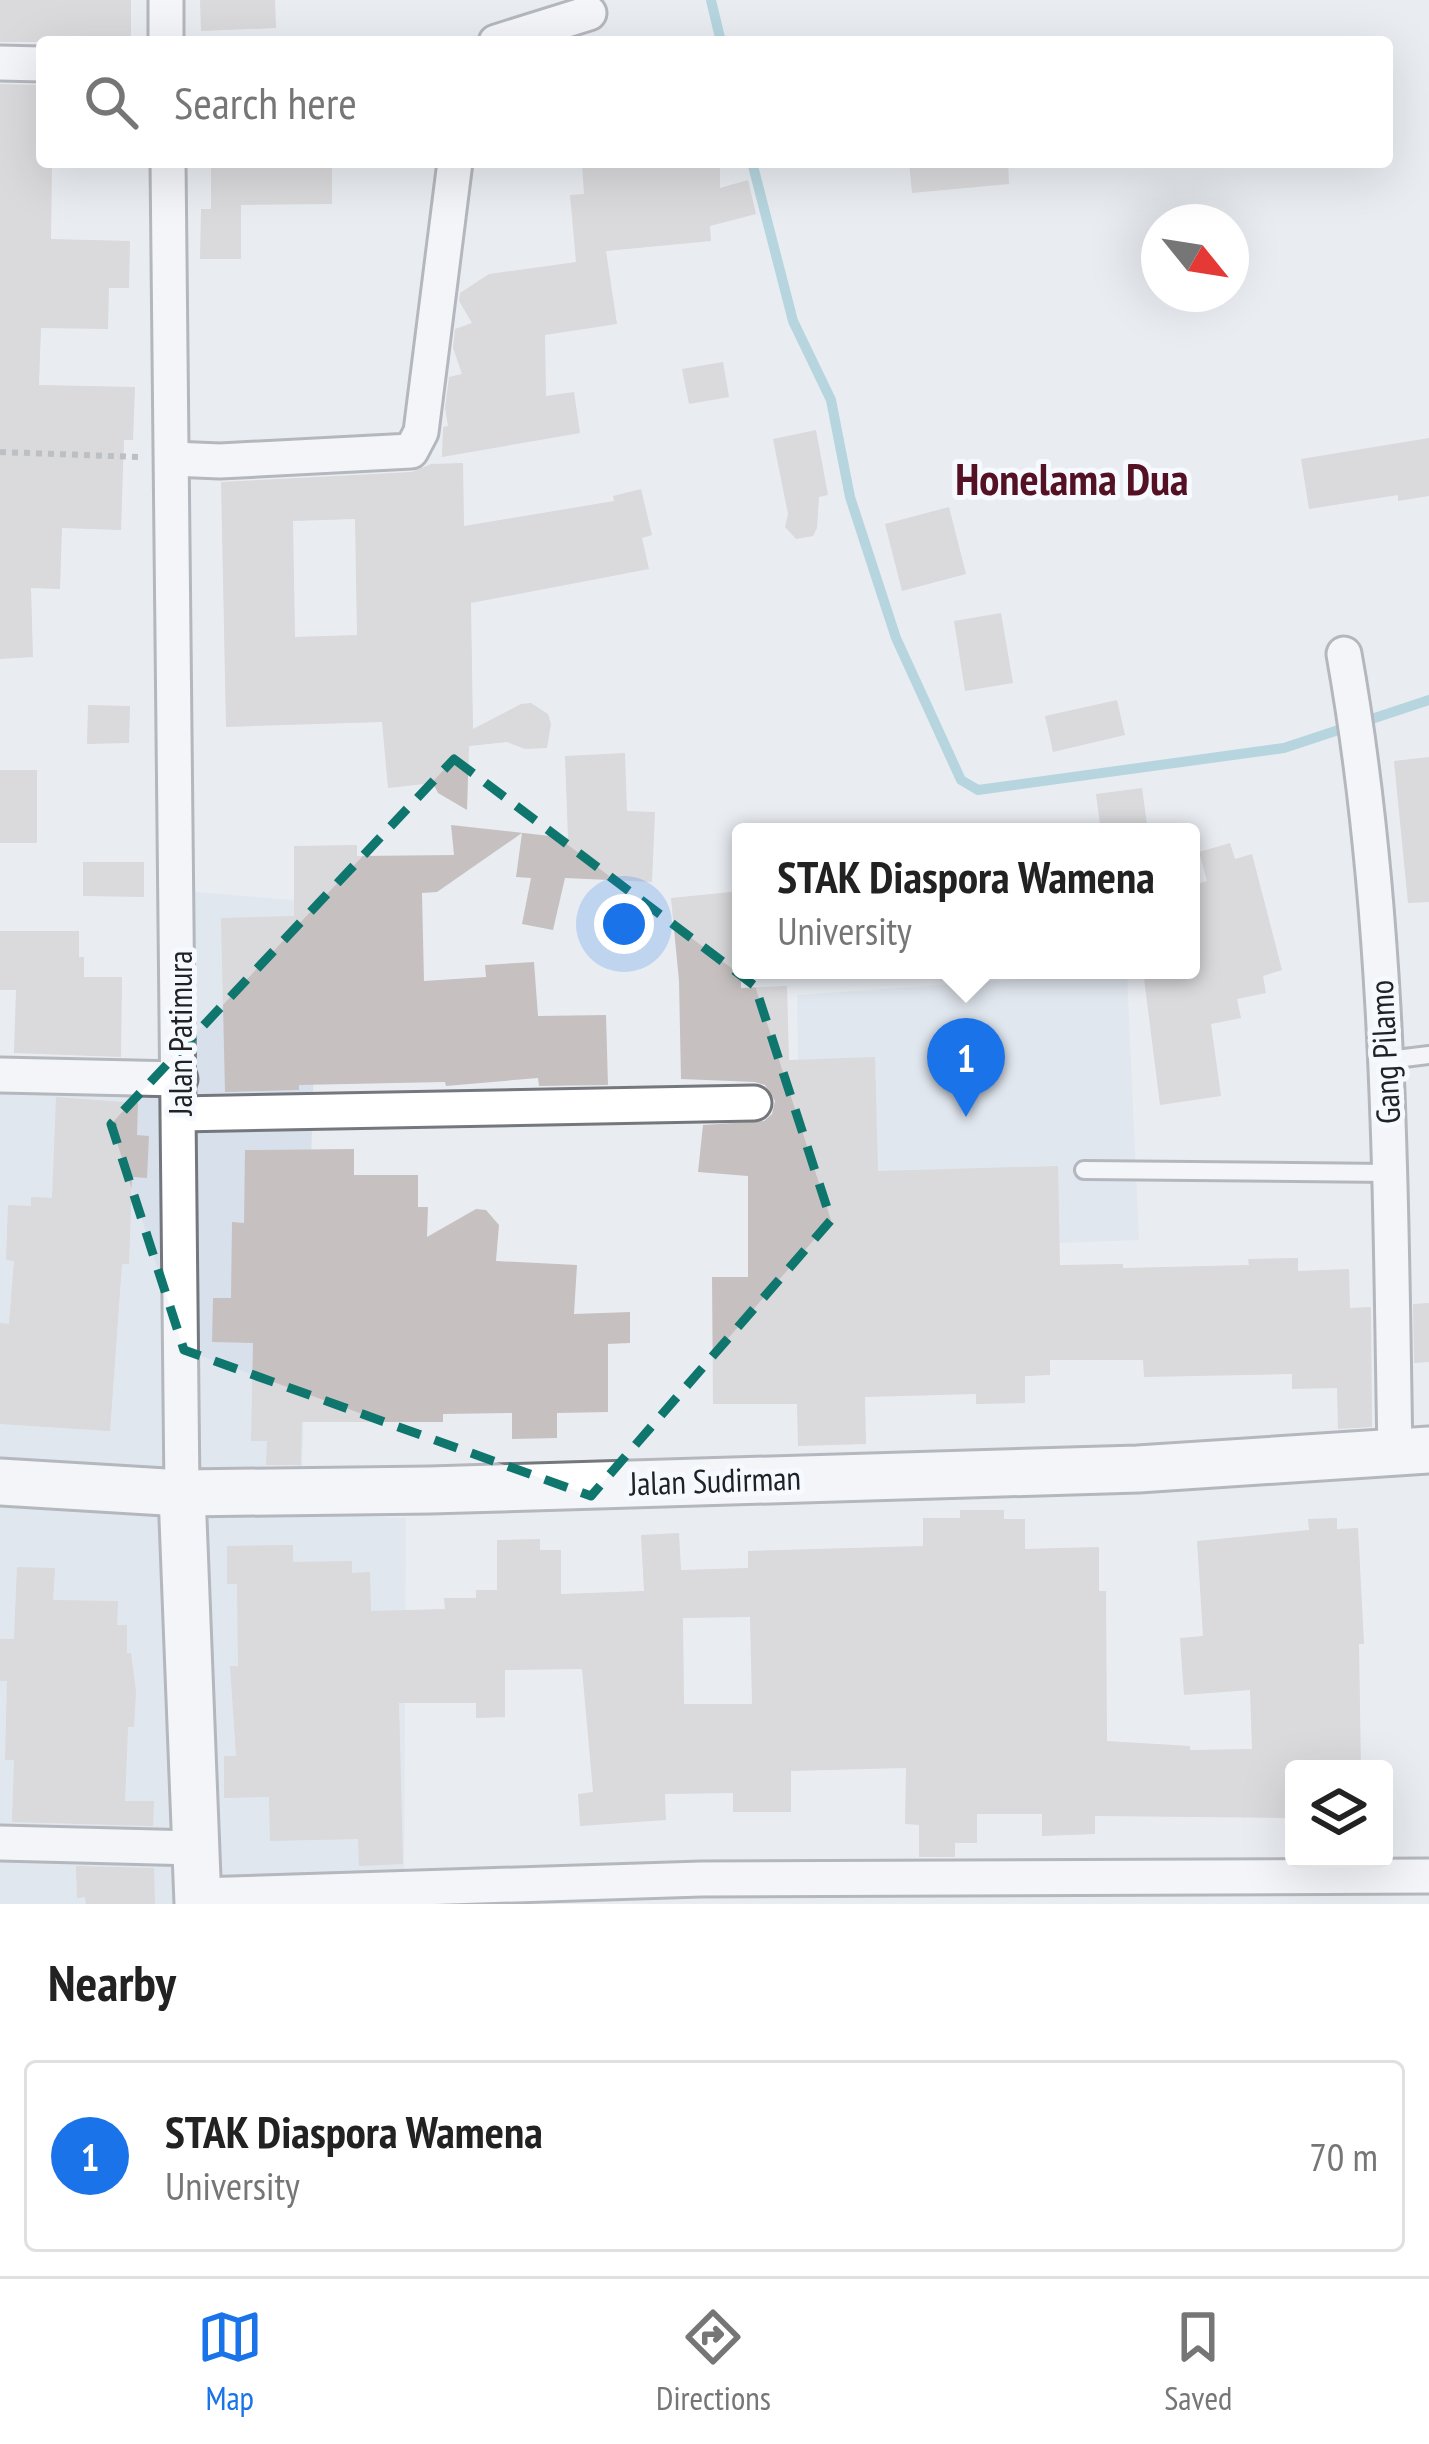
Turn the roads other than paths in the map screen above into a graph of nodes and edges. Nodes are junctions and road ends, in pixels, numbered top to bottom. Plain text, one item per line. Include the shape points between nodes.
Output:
1 (166, 0) edge
2 (589, 13) dead end
3 (166, 36) edge
4 (515, 36) edge
5 (0, 63) edge
6 (36, 64) edge
7 (168, 168) edge
8 (454, 168) edge
9 (172, 459) junction
10 (1344, 654) dead end
11 (1429, 1055) edge
12 (1388, 1060) junction
13 (0, 1075) edge
14 (180, 1079) junction
15 (754, 1103) dead end
16 (179, 1114) junction
17 (1084, 1170) dead end
18 (1390, 1173) junction
19 (1412, 1452) edge
20 (0, 1482) edge
21 (182, 1493) junction
22 (0, 1843) edge
23 (196, 1848) junction
24 (1429, 1876) edge
25 (1375, 1891) edge
26 (198, 1900) edge

1 - 3 street
2 - 4 street
5 - 6 street
7 - 9 street, Jalan Patimura
8 - 9 street via 421,432 411,451
9 - 14 street, Jalan Patimura
10 - 12 street, Gang Pilamo
11 - 12 lane
12 - 18 street, Gang Pilamo
13 - 14 street
14 - 16 street, Jalan Patimura
15 - 16 street
16 - 21 street, Jalan Patimura
17 - 18 lane
18 - 19 street, Gang Pilamo
19 - 21 street, Jalan Sudirman via 1138,1469
20 - 21 street, Jalan Sudirman
21 - 23 street, Jalan Patimura
22 - 23 street
23 - 26 street, Jalan Patimura
24 - 25 street
25 - 26 street via 701,1879

